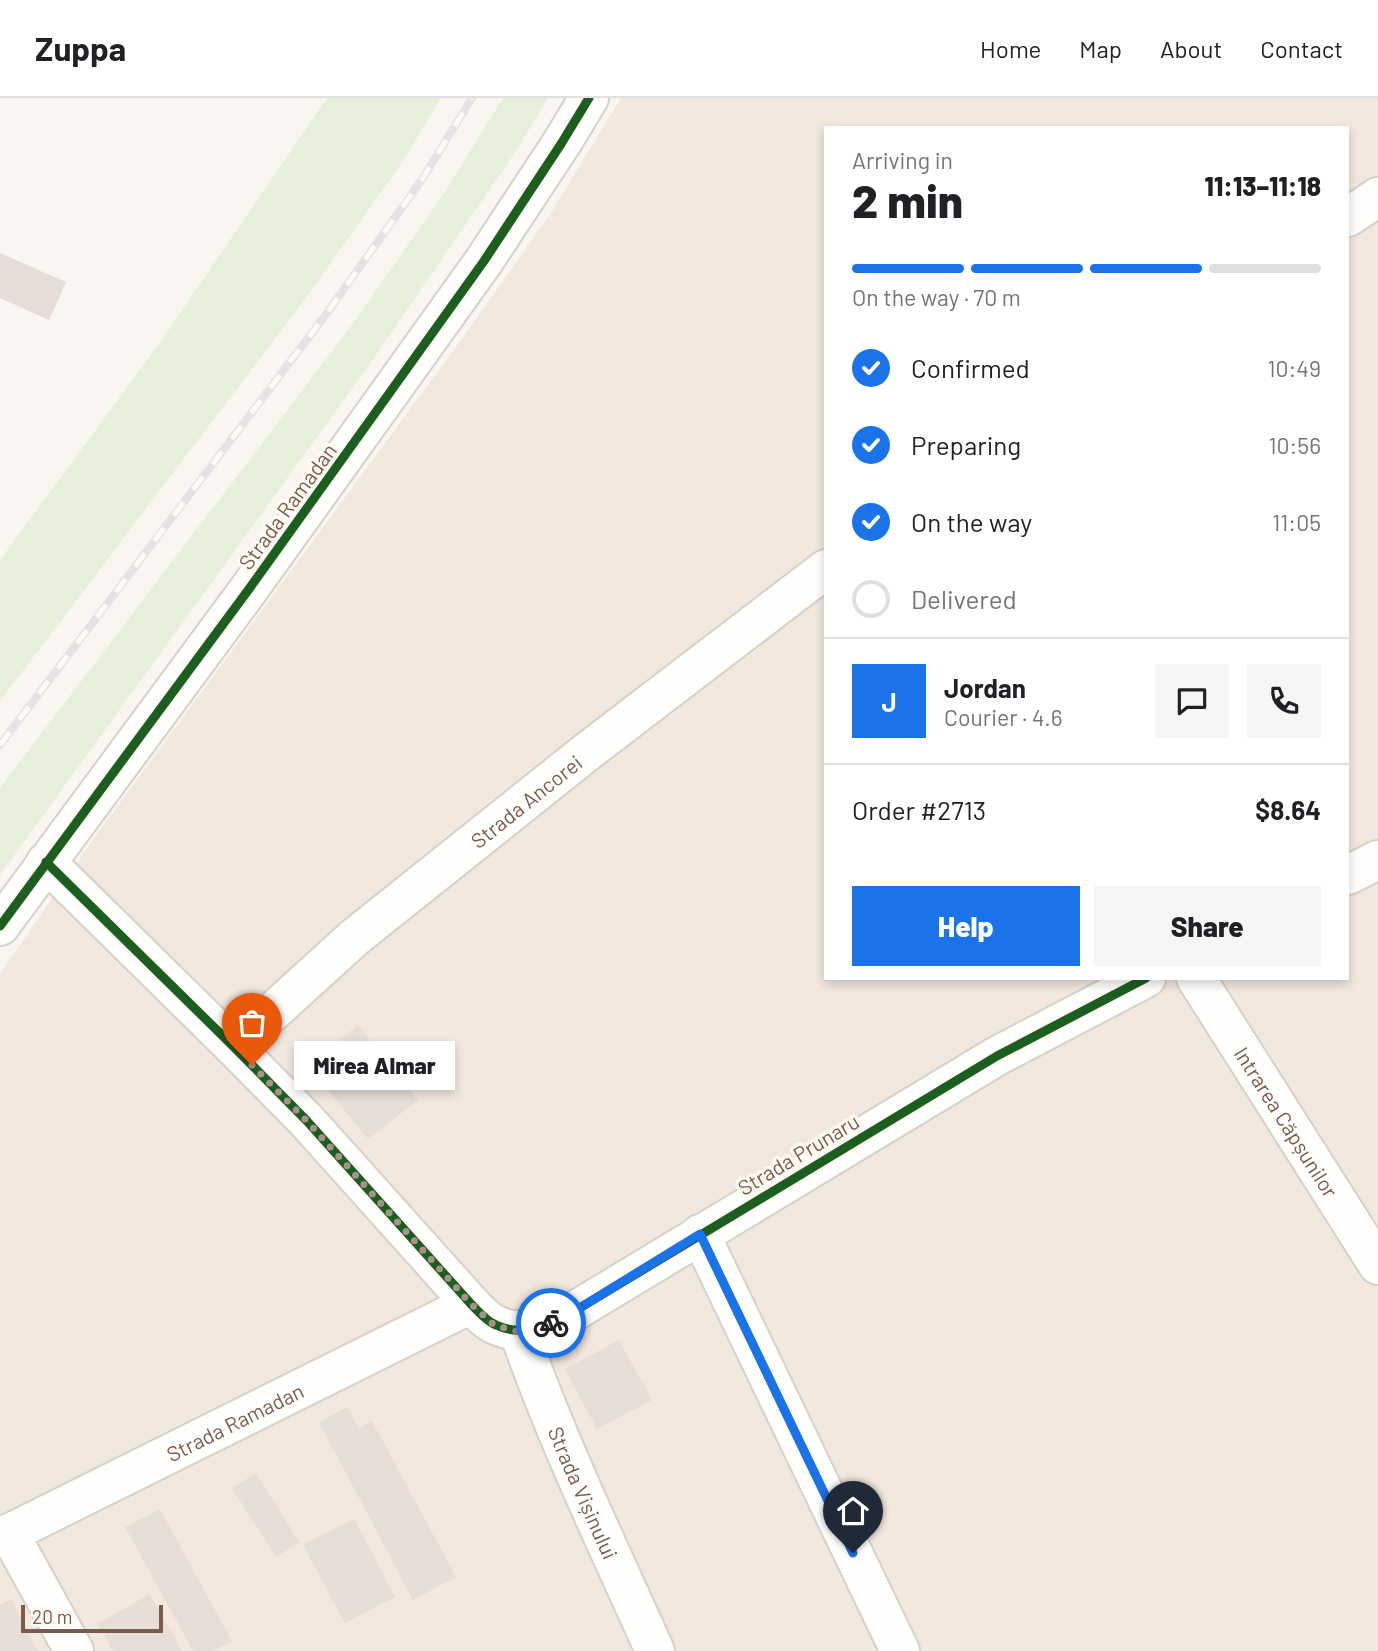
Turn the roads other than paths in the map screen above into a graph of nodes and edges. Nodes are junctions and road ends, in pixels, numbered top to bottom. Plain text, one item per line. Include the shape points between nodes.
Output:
1 (589, 98) edge
2 (1378, 197) edge
3 (1349, 216) edge
4 (824, 571) edge
5 (1378, 860) edge
6 (47, 862) junction
7 (1349, 874) edge
8 (0, 926) edge
9 (1142, 980) edge
10 (1197, 980) edge
11 (234, 1047) junction
12 (700, 1234) junction
13 (1378, 1265) edge
14 (471, 1304) junction
15 (519, 1332) junction
16 (5, 1536) edge
17 (74, 1651) edge
18 (655, 1651) edge
19 (900, 1651) edge

1 - 6 street, Strada Ramadan via 468,284
2 - 3 street
4 - 11 street, Strada Ancorei via 355,937
5 - 7 street
6 - 8 street, Strada Ramadan
6 - 11 street
9 - 12 street, Strada Prunaru via 997,1056
10 - 13 street, Intrarea Căpșunilor
11 - 14 street
12 - 15 street, Strada Prunaru via 578,1309 546,1326
12 - 19 street
14 - 15 street via 494,1325
14 - 16 street, Strada Ramadan
15 - 18 street, Strada Vișinului via 561,1441
16 - 17 street

